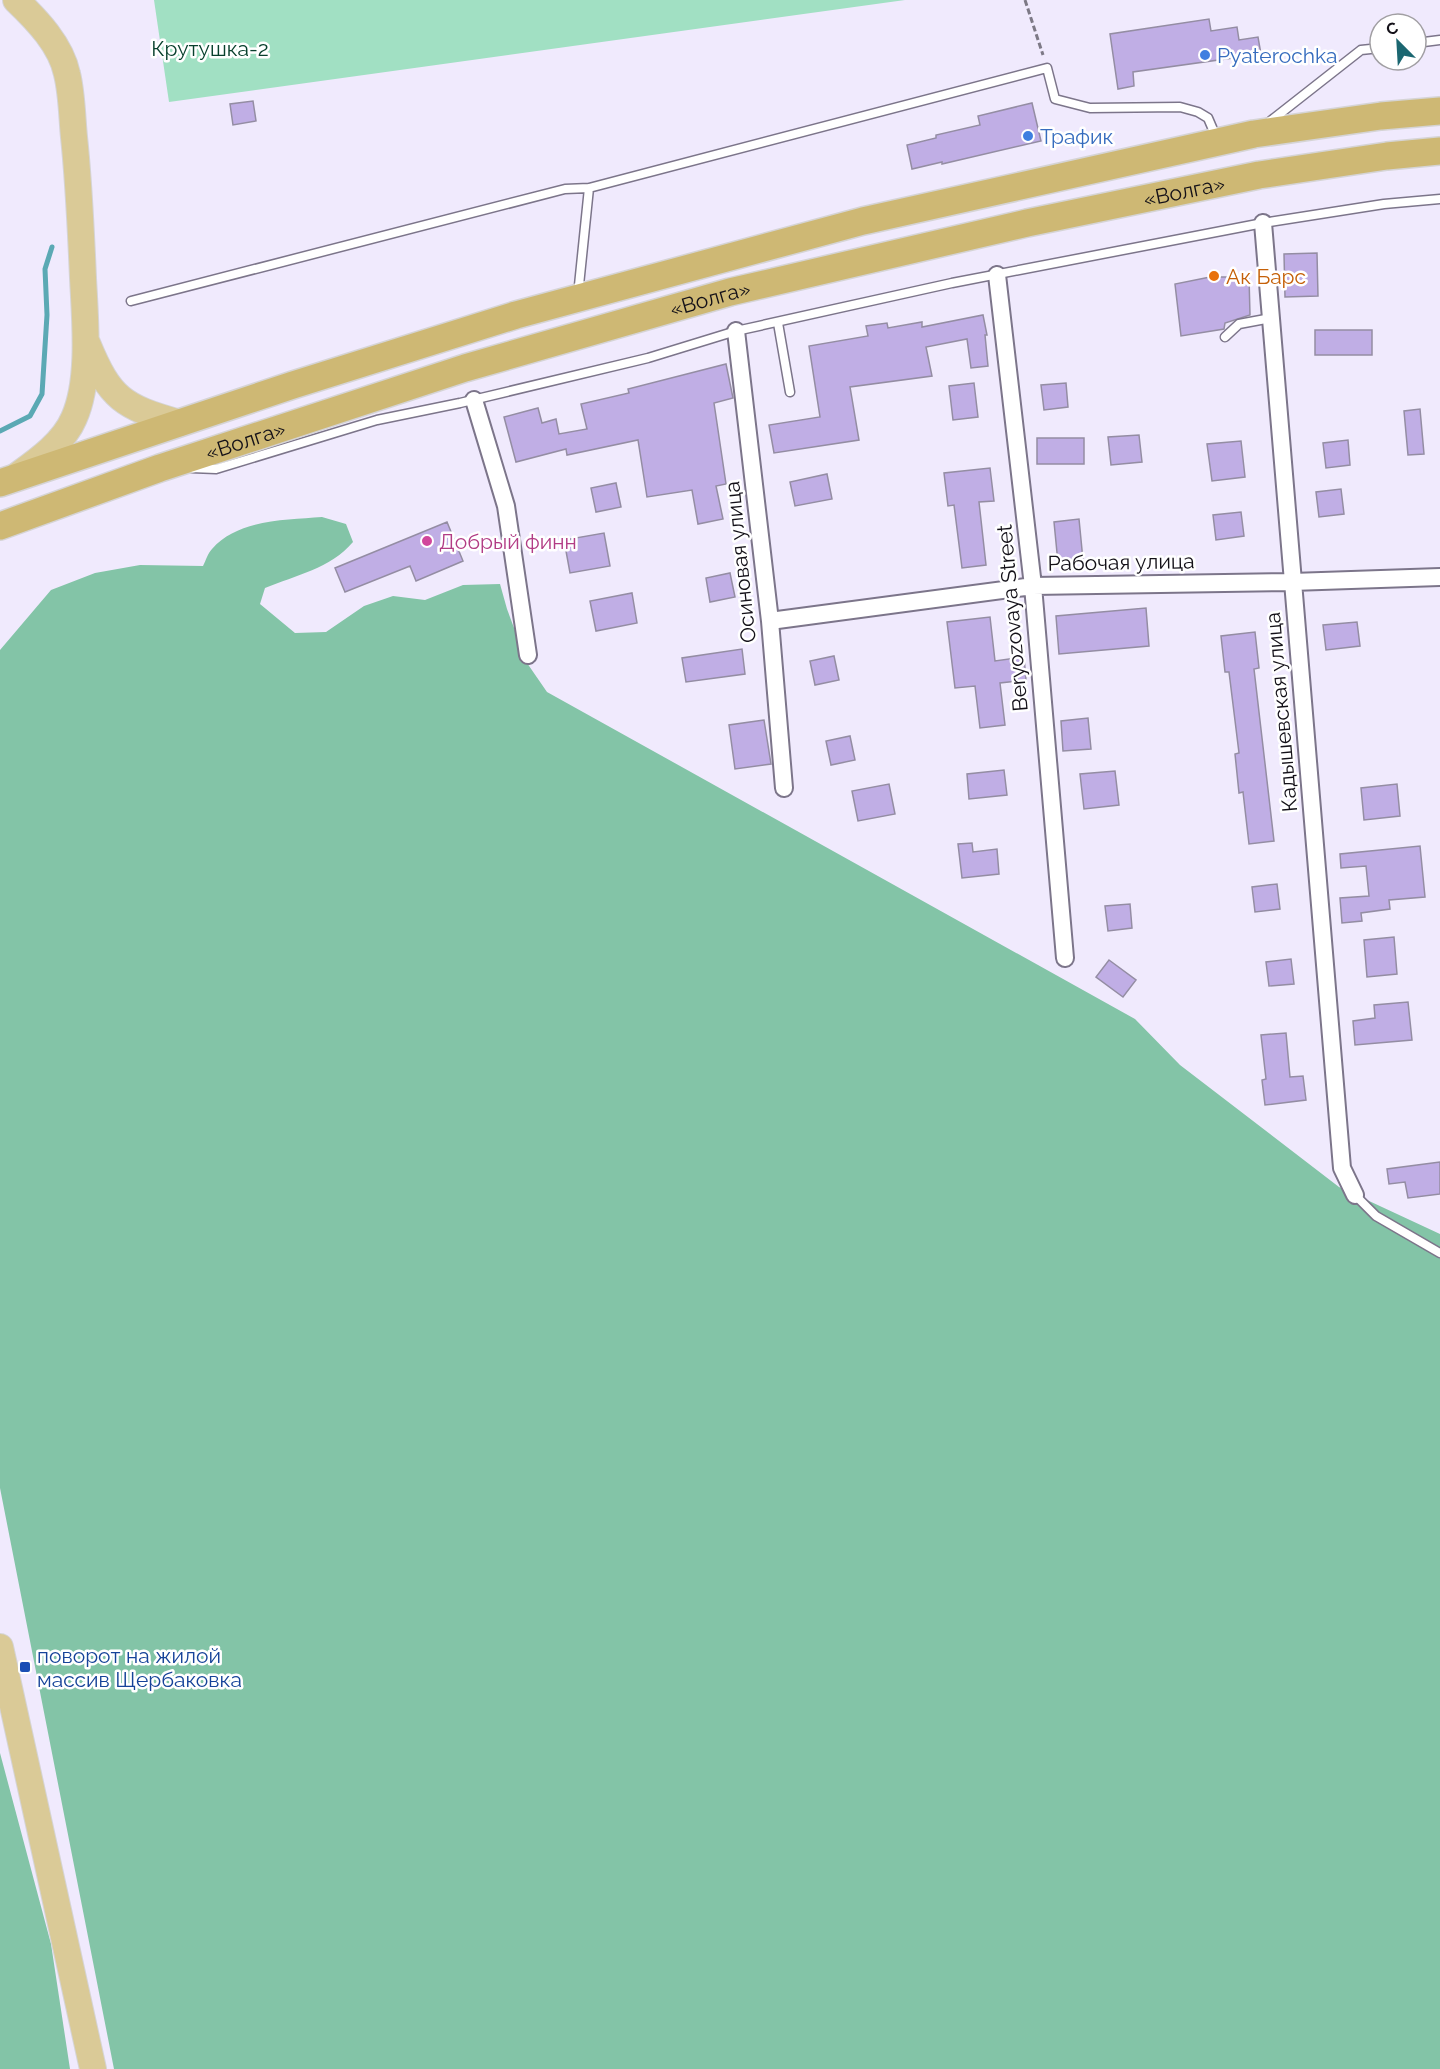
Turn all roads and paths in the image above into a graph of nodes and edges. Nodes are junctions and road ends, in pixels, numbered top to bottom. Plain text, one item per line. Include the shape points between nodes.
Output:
1 (16, 0) edge
2 (1025, 0) edge
3 (1368, 49) edge
4 (1047, 68) junction
5 (1440, 111) edge
6 (1254, 134) junction
7 (1218, 141) junction
8 (1440, 151) edge
9 (589, 188) junction
10 (1440, 199) edge
11 (1263, 223) junction
12 (998, 275) junction
13 (578, 298) junction
14 (131, 301) dead end
15 (1271, 318) junction
16 (778, 323) junction
17 (736, 331) junction
18 (1225, 338) dead end
19 (86, 340) junction
20 (790, 392) dead end
21 (474, 400) junction
22 (180, 423) junction
23 (160, 468) junction
24 (7, 481) edge
25 (0, 526) edge
26 (1440, 577) edge
27 (1292, 582) junction
28 (1033, 586) junction
29 (770, 621) junction
30 (528, 655) dead end
31 (784, 788) dead end
32 (1065, 958) dead end
33 (1355, 1195) joint
34 (1440, 1252) edge
35 (0, 1647) edge
36 (93, 2069) edge

1 - 19 main road via 53,42 67,73 79,183
2 - 4 path
3 - 6 lane via 1361,50
4 - 7 lane via 1055,99 1090,108 1180,107 1208,118
4 - 9 lane
5 - 6 highway, «Волга»
6 - 7 highway, «Волга»
7 - 13 highway, «Волга» via 863,221
8 - 23 highway, «Волга» via 1259,175 1027,223 730,292 465,368
9 - 13 lane
9 - 14 lane via 565,189
10 - 11 lane
11 - 12 lane
11 - 15 street, Кадышевская улица
12 - 16 lane
12 - 28 street, Beryozovaya Street
13 - 22 highway, «Волга»
15 - 18 lane via 1239,324
15 - 27 street, Кадышевская улица
16 - 17 lane
16 - 20 lane
17 - 21 lane via 648,358
17 - 29 street, Осиновая улица
19 - 22 main road via 100,374 114,393 153,416
19 - 24 main road via 81,396 71,425 50,450
21 - 23 lane via 377,420 216,469
21 - 30 street via 506,506
22 - 24 highway, «Волга»
23 - 25 highway, «Волга»
26 - 27 street, Рабочая улица
27 - 28 street, Рабочая улица
27 - 33 street, Кадышевская улица via 1342,1168
28 - 29 street, Рабочая улица
28 - 32 street, Beryozovaya Street
29 - 31 street, Осиновая улица
33 - 34 lane via 1376,1216
35 - 36 main road

